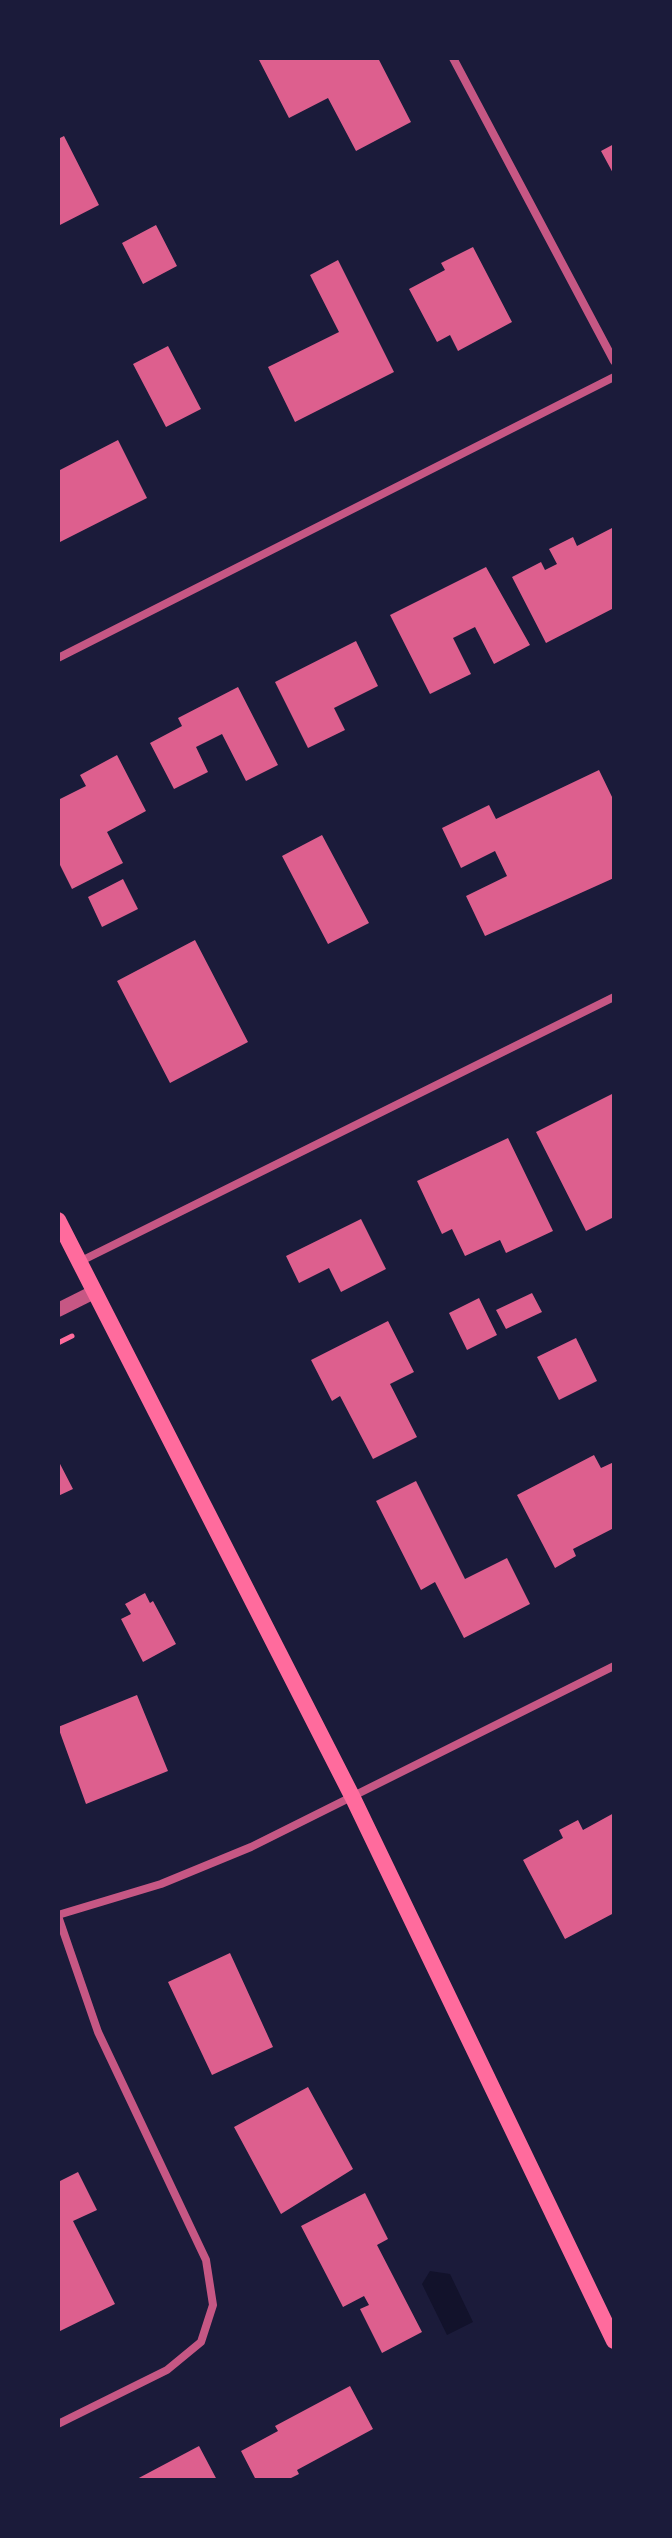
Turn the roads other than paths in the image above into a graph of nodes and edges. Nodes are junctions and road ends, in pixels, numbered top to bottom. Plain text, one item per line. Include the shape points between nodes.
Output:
1 (453, 58) edge
2 (614, 361) edge
3 (614, 377) edge
4 (58, 658) edge
5 (614, 997) edge
6 (58, 1220) edge
7 (79, 1262) junction
8 (94, 1292) junction
9 (58, 1310) edge
10 (614, 1666) edge
11 (352, 1796) junction
12 (58, 1916) edge
13 (610, 2322) edge
14 (614, 2341) edge
15 (58, 2424) edge

1 - 2 street
3 - 4 street
5 - 7 street
6 - 7 main road
7 - 8 main road
8 - 9 street
8 - 11 main road
10 - 11 street
11 - 12 street via 251,1847 161,1884
11 - 13 main road
12 - 15 street via 98,2032 206,2260 213,2305 201,2342 167,2370
13 - 14 main road

